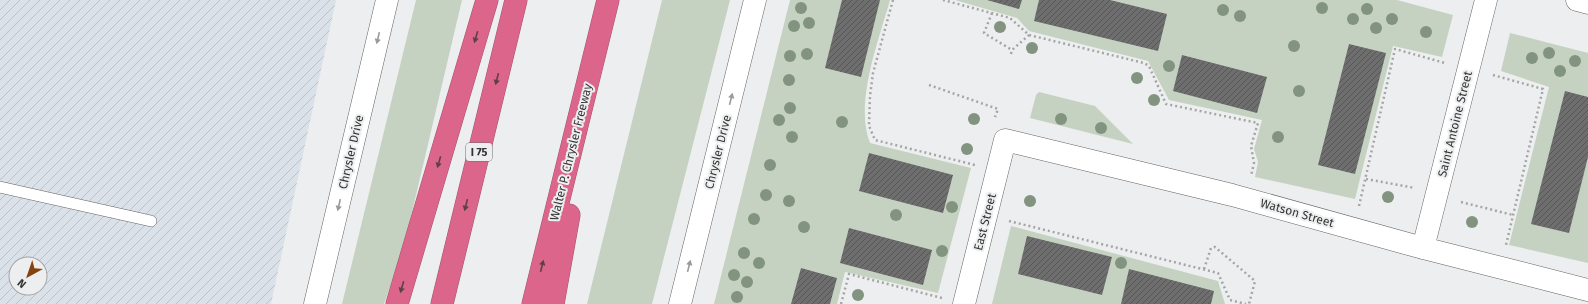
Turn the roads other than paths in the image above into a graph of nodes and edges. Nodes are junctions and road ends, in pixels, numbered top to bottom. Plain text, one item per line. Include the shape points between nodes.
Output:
1 (387, 0) edge
2 (487, 0) edge
3 (516, 0) edge
4 (608, 0) edge
5 (755, 0) edge
6 (1486, 0) edge
7 (1577, 0) edge
8 (1588, 3) edge
9 (602, 27) junction
10 (1005, 140) joint
11 (0, 187) edge
12 (151, 221) dead end
13 (1423, 248) junction
14 (1588, 290) edge
15 (315, 304) edge
16 (397, 304) edge
17 (442, 304) edge
18 (533, 304) edge
19 (553, 304) edge
20 (680, 304) edge
21 (964, 304) edge

1 -> 15 street, Chrysler Drive
2 -> 16 highway
3 -> 17 highway, I 75
4 - 9 highway, Walter P. Chrysler Freeway
20 -> 5 street, Chrysler Drive
6 - 13 street, Saint Antoine Street
7 - 8 street
18 -> 9 highway, Walter P. Chrysler Freeway
9 - 19 highway
10 - 13 street, Watson Street via 1232,195
10 - 21 street, East Street
11 - 12 lane
13 - 14 street, Watson Street

